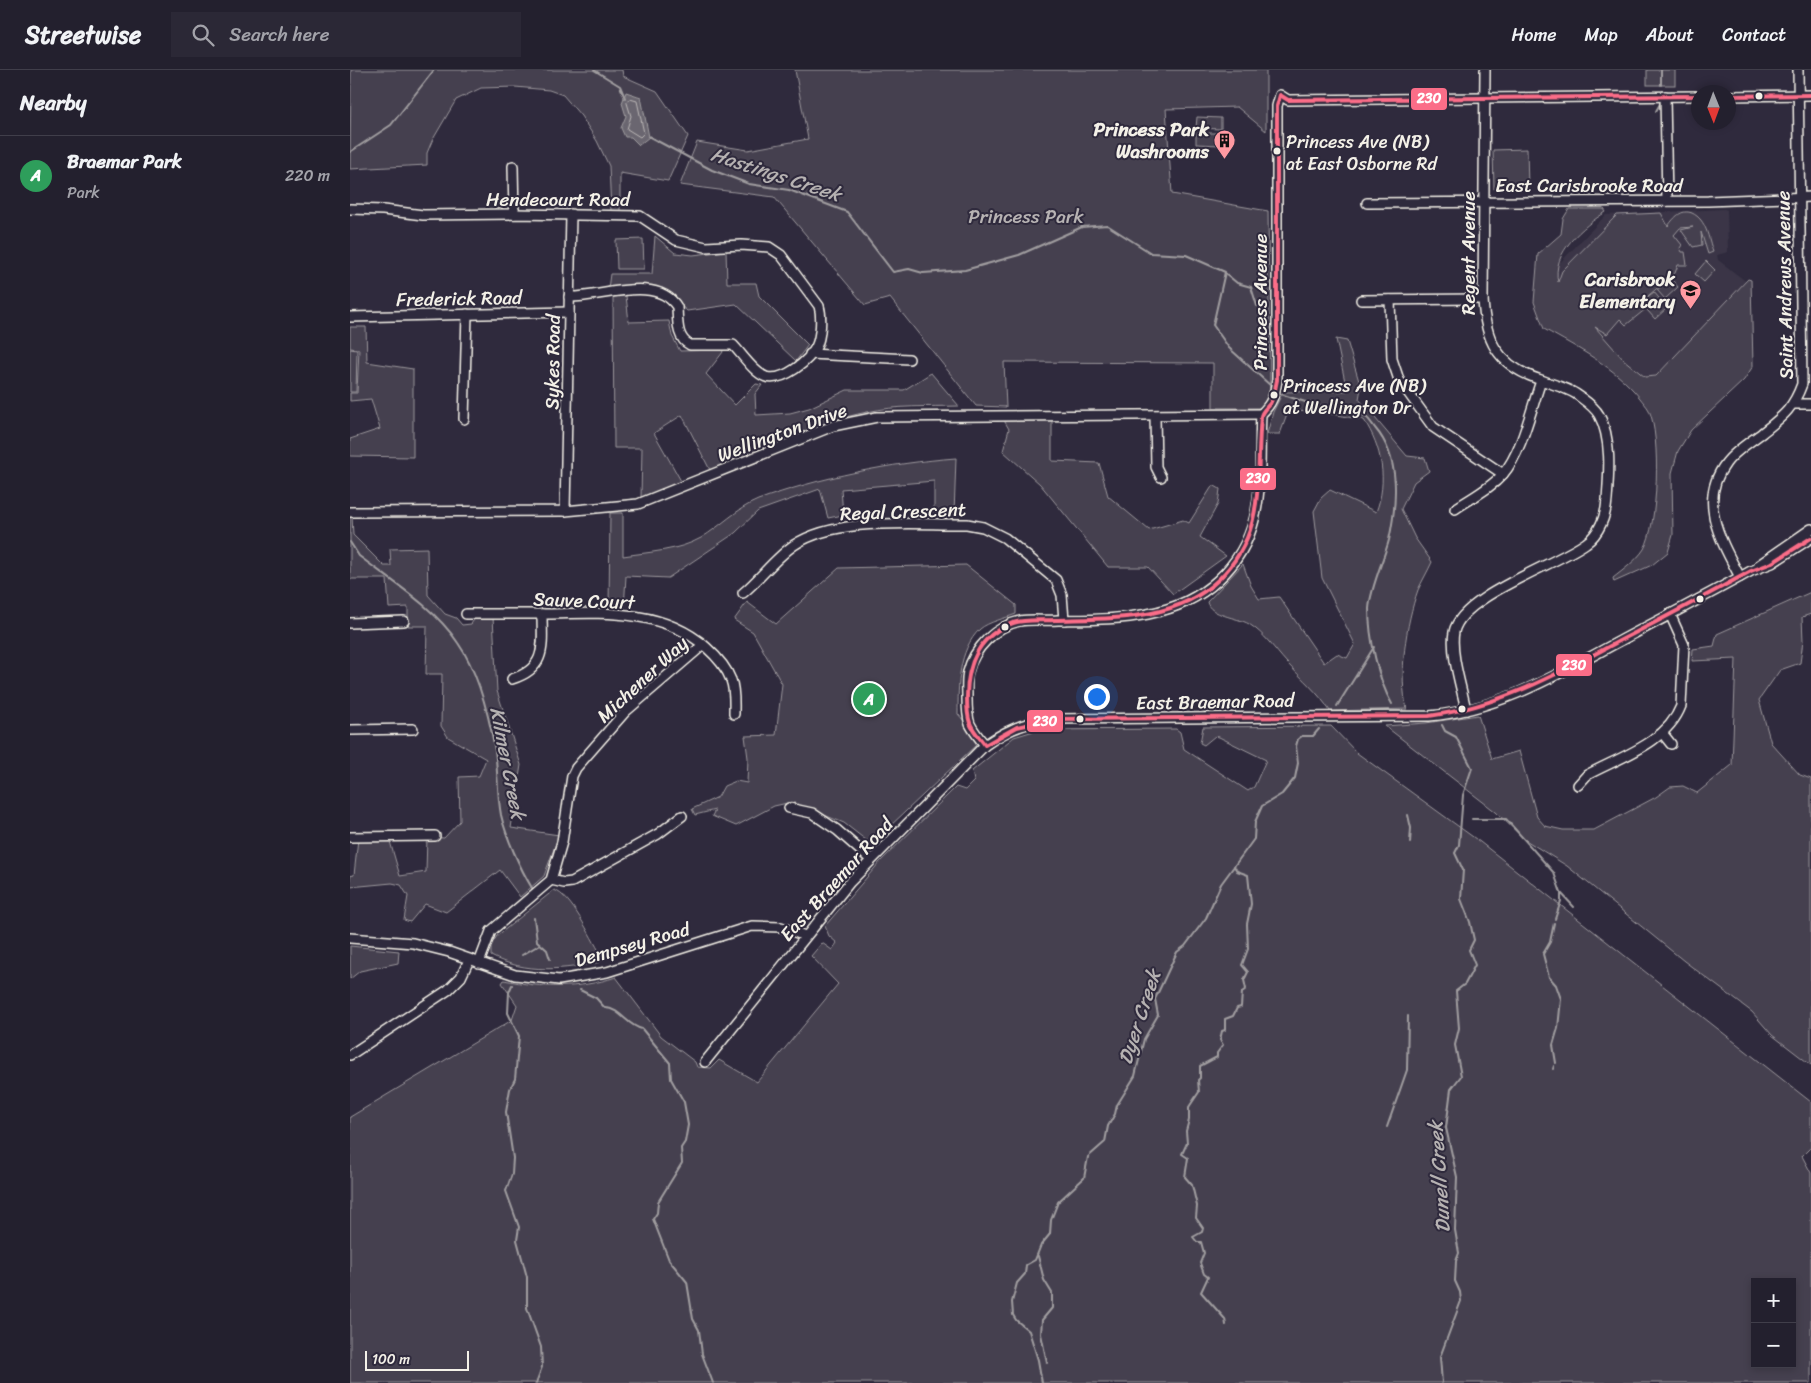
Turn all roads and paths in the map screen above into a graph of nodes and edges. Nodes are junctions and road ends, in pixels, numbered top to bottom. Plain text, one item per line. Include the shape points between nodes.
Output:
1 (1485, 70) edge
2 (1798, 70) edge
3 (1798, 95) junction
4 (1811, 95) edge
5 (1665, 96) junction
6 (1691, 96) edge
7 (1736, 96) edge
8 (1484, 99) junction
9 (513, 166) dead end
10 (1811, 197) edge
11 (1799, 198) junction
12 (1667, 200) junction
13 (1484, 202) junction
14 (1367, 203) dead end
15 (350, 209) edge
16 (514, 214) junction
17 (572, 214) junction
18 (569, 297) junction
19 (1483, 299) junction
20 (1361, 300) dead end
21 (1390, 300) junction
22 (1801, 303) junction
23 (1811, 303) edge
24 (569, 312) junction
25 (467, 314) junction
26 (350, 317) edge
27 (810, 354) junction
28 (909, 359) dead end
29 (1541, 381) junction
30 (1795, 404) junction
31 (1811, 404) edge
32 (1261, 414) junction
33 (1155, 416) junction
34 (464, 419) dead end
35 (1503, 474) junction
36 (1160, 477) dead end
37 (1455, 509) dead end
38 (565, 511) junction
39 (350, 512) edge
40 (1811, 529) edge
41 (1811, 538) edge
42 (1751, 571) junction
43 (1740, 577) junction
44 (743, 593) dead end
45 (466, 614) dead end
46 (542, 614) junction
47 (1670, 614) junction
48 (1064, 620) junction
49 (404, 621) dead end
50 (350, 623) edge
51 (703, 645) junction
52 (512, 679) dead end
53 (1466, 710) junction
54 (734, 714) dead end
55 (413, 729) dead end
56 (350, 730) edge
57 (1663, 734) junction
58 (1671, 744) dead end
59 (986, 746) junction
60 (1578, 785) dead end
61 (789, 808) dead end
62 (682, 816) dead end
63 (435, 836) dead end
64 (350, 837) edge
65 (871, 860) junction
66 (551, 880) junction
67 (805, 936) junction
68 (350, 938) edge
69 (469, 960) junction
70 (479, 963) junction
71 (350, 1055) edge
72 (705, 1062) dead end

1 - 8 street, Regent Avenue
2 - 3 street, Saint Andrews Avenue
3 - 4 street
3 - 7 street
3 - 11 street, Saint Andrews Avenue
5 - 6 street
5 - 8 street
5 - 12 street
8 - 13 street, Regent Avenue
8 - 32 street, Princess Avenue via 1288,100 1280,96 1277,106 1277,380 1275,394
9 - 16 street
10 - 11 street, East Carisbrooke Road
11 - 12 street, East Carisbrooke Road
11 - 22 street, Saint Andrews Avenue
12 - 13 street, East Carisbrooke Road
13 - 14 street, East Carisbrooke Road
13 - 19 street, Regent Avenue
15 - 16 street, Hendecourt Road via 423,215
16 - 17 street, Hendecourt Road
17 - 18 street, Sykes Road
17 - 27 street, Hendecourt Road via 640,216 676,240 706,247 769,247 781,255 819,306 822,314 816,347
18 - 24 street, Sykes Road
18 - 27 street via 648,289 662,292 677,307 680,336 684,342 690,345 733,345 767,378 778,378 794,371
19 - 21 street
19 - 29 street, Regent Avenue via 1488,339 1500,356 1519,372
20 - 21 street
21 - 35 street via 1392,359 1399,380 1433,427
22 - 23 street
22 - 30 street, Saint Andrews Avenue via 1802,384
24 - 25 street, Frederick Road
24 - 38 street, Sykes Road
25 - 26 street, Frederick Road
25 - 34 street
27 - 28 street
29 - 35 street via 1513,460
29 - 53 street, Regent Avenue via 1569,390 1598,414 1608,455 1604,518 1587,543 1475,604 1458,620 1453,646
30 - 31 street
30 - 43 street, Saint Andrews Avenue via 1727,462 1714,491 1712,502 1716,527
32 - 33 street, Wellington Drive
32 - 48 street via 1261,485 1256,518 1243,547 1218,580 1188,601 1151,614
33 - 36 street via 1156,467
33 - 38 street, Wellington Drive via 878,417 833,426 638,504
35 - 37 street
38 - 39 street, Wellington Drive
40 - 42 street, East Braemar Road
41 - 42 street, East Braemar Road via 1772,563
42 - 43 street, East Braemar Road
43 - 47 street, East Braemar Road
44 - 48 street, Regal Crescent via 791,547 820,533 844,526 968,524 983,527 1005,538 1056,580 1062,595
45 - 46 street, Sauve Court
46 - 51 street, Sauve Court via 600,613 651,619 692,635
46 - 52 street via 542,653 535,666
47 - 53 street, East Braemar Road via 1527,690
47 - 57 street via 1684,645 1684,678 1681,706
48 - 59 street via 1019,621 995,632 978,651 968,672 967,712 970,723
49 - 50 street
51 - 54 street, Sauve Court via 726,669 732,682
51 - 66 street, Michener Way via 625,712 576,768
53 - 59 street, East Braemar Road via 1429,716 1048,720 1018,727
55 - 56 street
57 - 58 street
57 - 60 street via 1587,774
59 - 65 street, East Braemar Road
61 - 65 street via 812,813
62 - 66 street via 658,834 572,882
63 - 64 street
65 - 67 street, East Braemar Road
66 - 70 street via 491,931
67 - 70 street, Dempsey Road via 781,927 752,926 608,972 571,979 531,978
67 - 72 street, East Braemar Road
68 - 69 street, Dempsey Road via 413,943
69 - 70 street, Dempsey Road
69 - 71 street via 461,977 448,990

